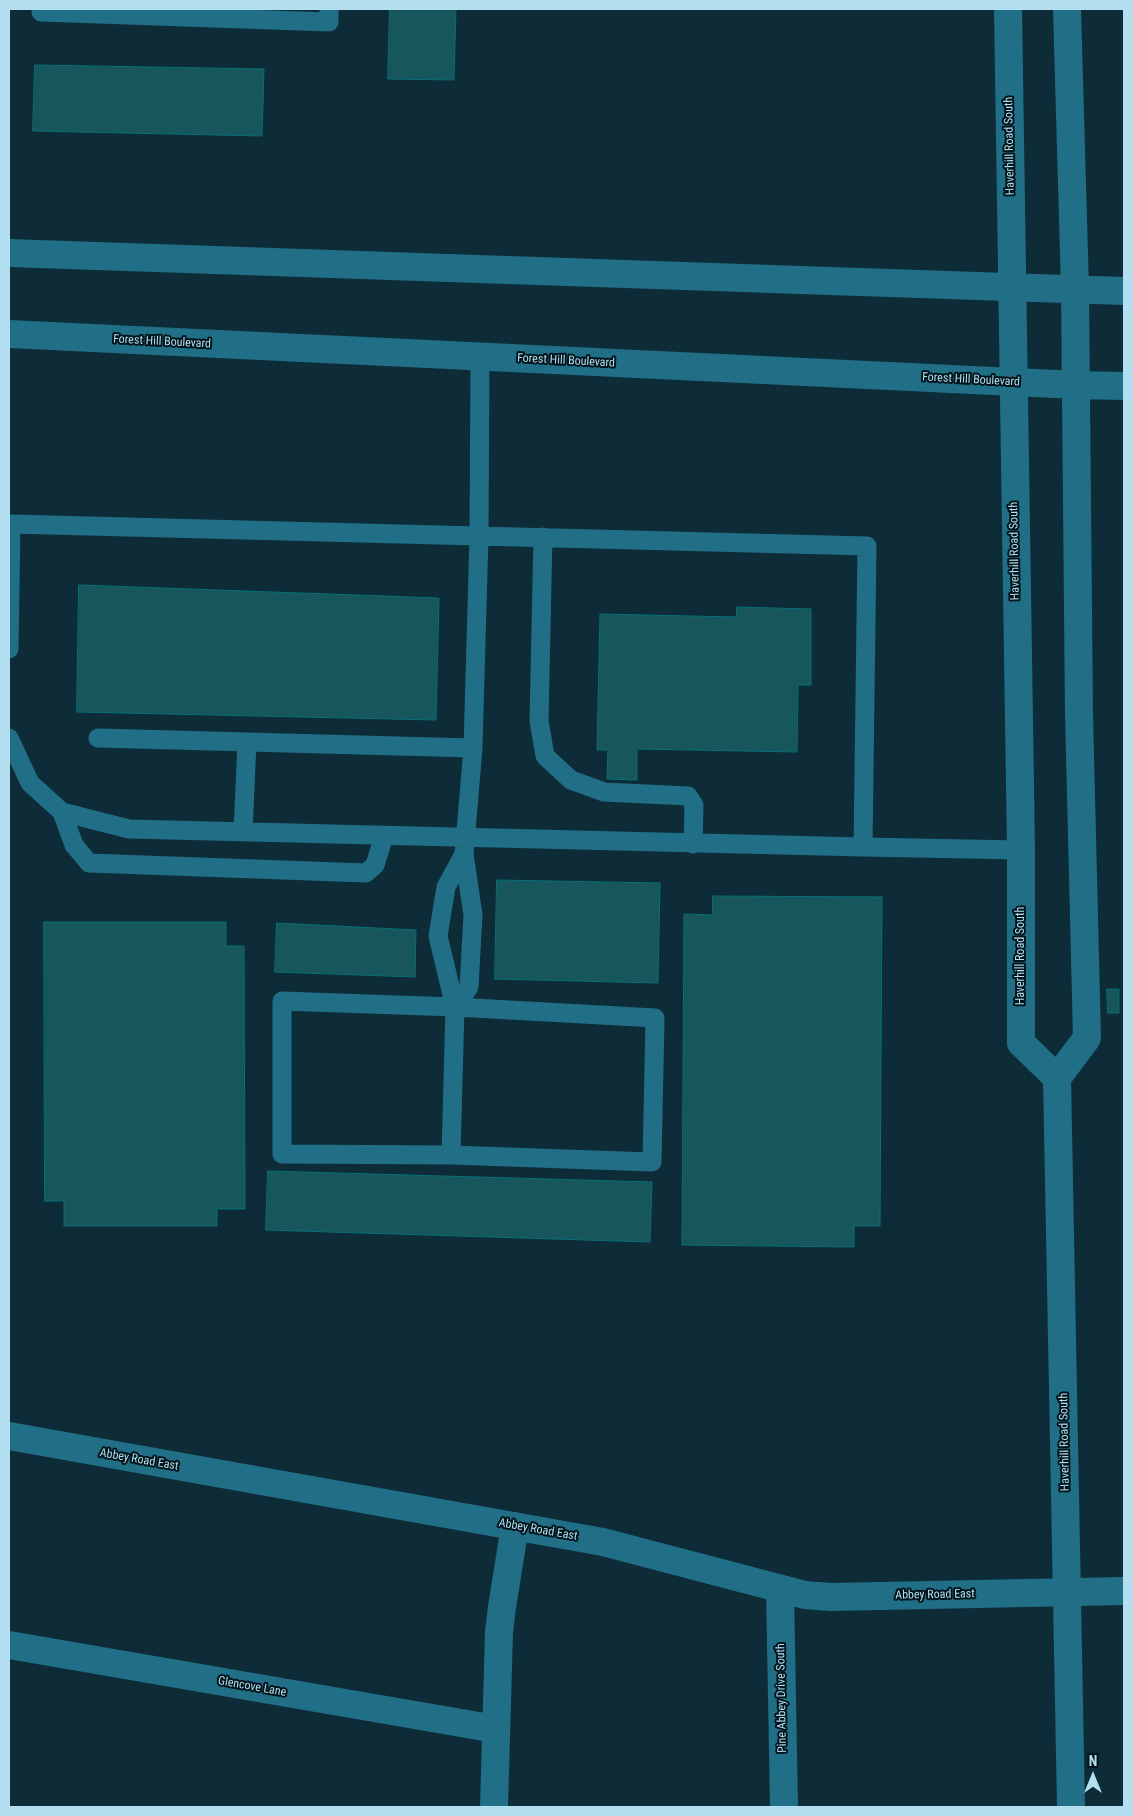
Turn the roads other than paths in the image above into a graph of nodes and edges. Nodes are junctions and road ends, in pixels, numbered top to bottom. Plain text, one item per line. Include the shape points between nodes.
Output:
1 (41, 9) edge
2 (330, 9) edge
3 (1008, 9) edge
4 (1067, 9) edge
5 (9, 253) edge
6 (1012, 286) junction
7 (1075, 289) junction
8 (1124, 290) edge
9 (9, 334) edge
10 (480, 357) junction
11 (1012, 382) junction
12 (1077, 385) junction
13 (1124, 386) edge
14 (479, 536) junction
15 (543, 537) junction
16 (9, 649) edge
17 (9, 738) edge
18 (98, 738) dead end
19 (247, 742) junction
20 (473, 748) junction
21 (62, 812) junction
22 (242, 832) junction
23 (384, 836) junction
24 (692, 844) junction
25 (465, 846) junction
26 (863, 848) junction
27 (1021, 850) junction
28 (455, 1007) junction
29 (1057, 1078) junction
30 (452, 1155) junction
31 (9, 1436) edge
32 (515, 1526) junction
33 (780, 1589) junction
34 (1124, 1591) edge
35 (1068, 1592) junction
36 (9, 1644) edge
37 (496, 1730) junction
38 (494, 1807) edge
39 (784, 1807) edge
40 (1071, 1807) edge

1 - 2 lane via 41,12 329,22
3 - 6 street, Haverhill Road South
4 - 7 street
5 - 6 street
6 - 7 street
6 - 11 street, Haverhill Road South
7 - 8 street
7 - 12 street
9 - 10 street, Forest Hill Boulevard
10 - 11 street, Forest Hill Boulevard
10 - 14 lane
11 - 12 street, Forest Hill Boulevard
11 - 27 street, Haverhill Road South
12 - 13 street, Forest Hill Boulevard
12 - 29 street via 1079,714 1087,1038
14 - 15 lane
14 - 16 lane via 11,524
14 - 20 lane
15 - 24 lane via 539,721 545,756 571,780 604,792 688,796 694,805
15 - 26 lane via 867,546
17 - 21 lane via 30,783
18 - 19 lane
19 - 20 lane
19 - 22 lane
20 - 25 lane
21 - 22 lane via 128,829
21 - 23 lane via 74,845 89,863 366,873 375,865
22 - 23 lane
23 - 25 lane
24 - 25 lane
24 - 26 lane
25 - 28 lane via 473,915 468,987
25 - 28 lane via 446,887 438,936
26 - 27 lane
27 - 29 street, Haverhill Road South via 1021,1043
28 - 30 lane
28 - 30 lane via 282,1001 282,1154
28 - 30 lane via 655,1018 652,1162
29 - 35 street, Haverhill Road South
31 - 32 street, Abbey Road East
32 - 33 street, Abbey Road East via 603,1542
32 - 37 street via 500,1624
33 - 35 street, Abbey Road East via 831,1597
33 - 39 street, Pine Abbey Drive South
34 - 35 street, Abbey Road East
35 - 40 street, Haverhill Road South
36 - 37 street, Glencove Lane
37 - 38 street

